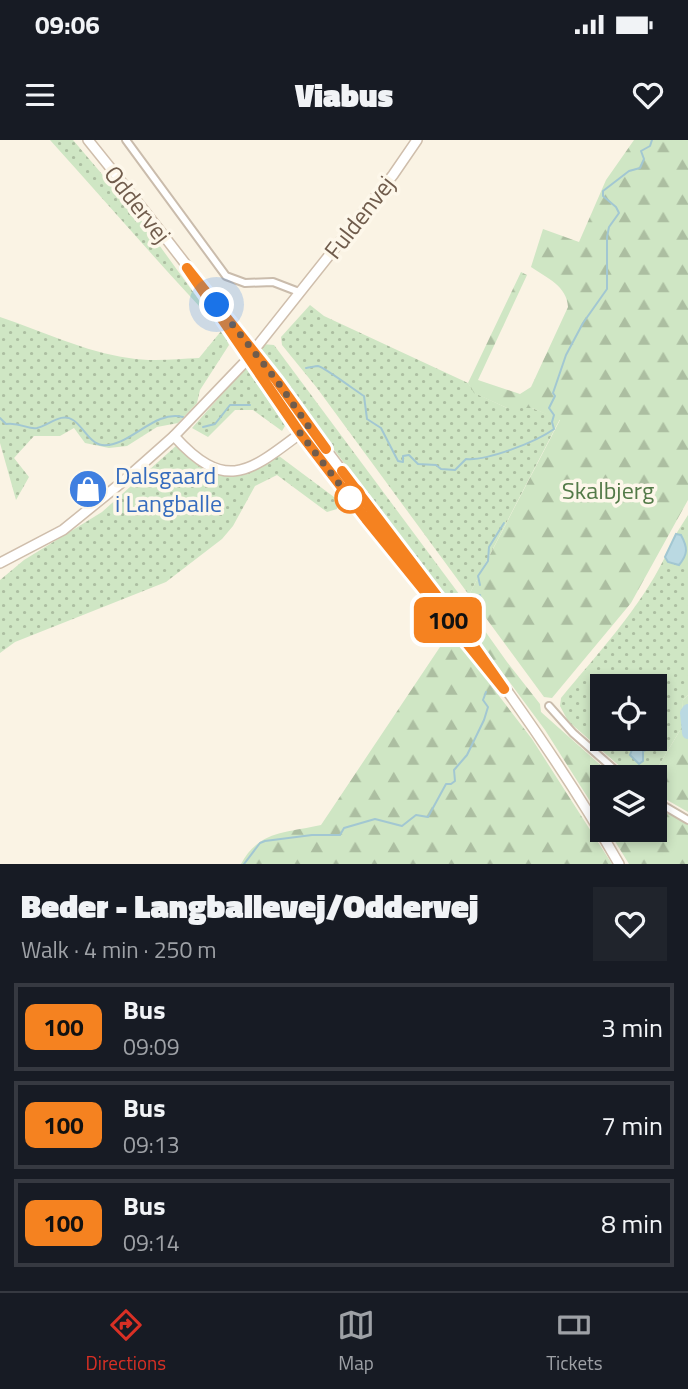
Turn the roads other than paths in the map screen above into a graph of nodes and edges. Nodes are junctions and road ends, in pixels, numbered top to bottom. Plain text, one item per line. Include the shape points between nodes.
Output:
1 (88, 140) edge
2 (125, 140) edge
3 (417, 140) edge
4 (187, 268) junction
5 (299, 292) junction
6 (258, 345) dead end
7 (243, 364) dead end
8 (309, 427) junction
9 (300, 433) junction
10 (174, 436) junction
11 (0, 563) edge
12 (504, 689) junction
13 (549, 706) dead end
14 (609, 765) edge
15 (667, 808) edge
16 (688, 820) edge
17 (619, 864) edge

1 - 4 main road, Oddervej
2 - 5 street via 226,276 245,283 273,282
3 - 5 main road, Fuldenvej
4 - 8 main road, Oddervej
4 - 9 main road, Oddervej
5 - 6 main road, Fuldenvej
7 - 10 main road
8 - 9 main road
8 - 12 main road, Oddervej
9 - 10 main road via 261,462 232,472 204,464
9 - 12 main road, Oddervej
10 - 11 main road via 63,530
12 - 17 main road, Oddervej via 553,755
13 - 14 street
15 - 16 street

